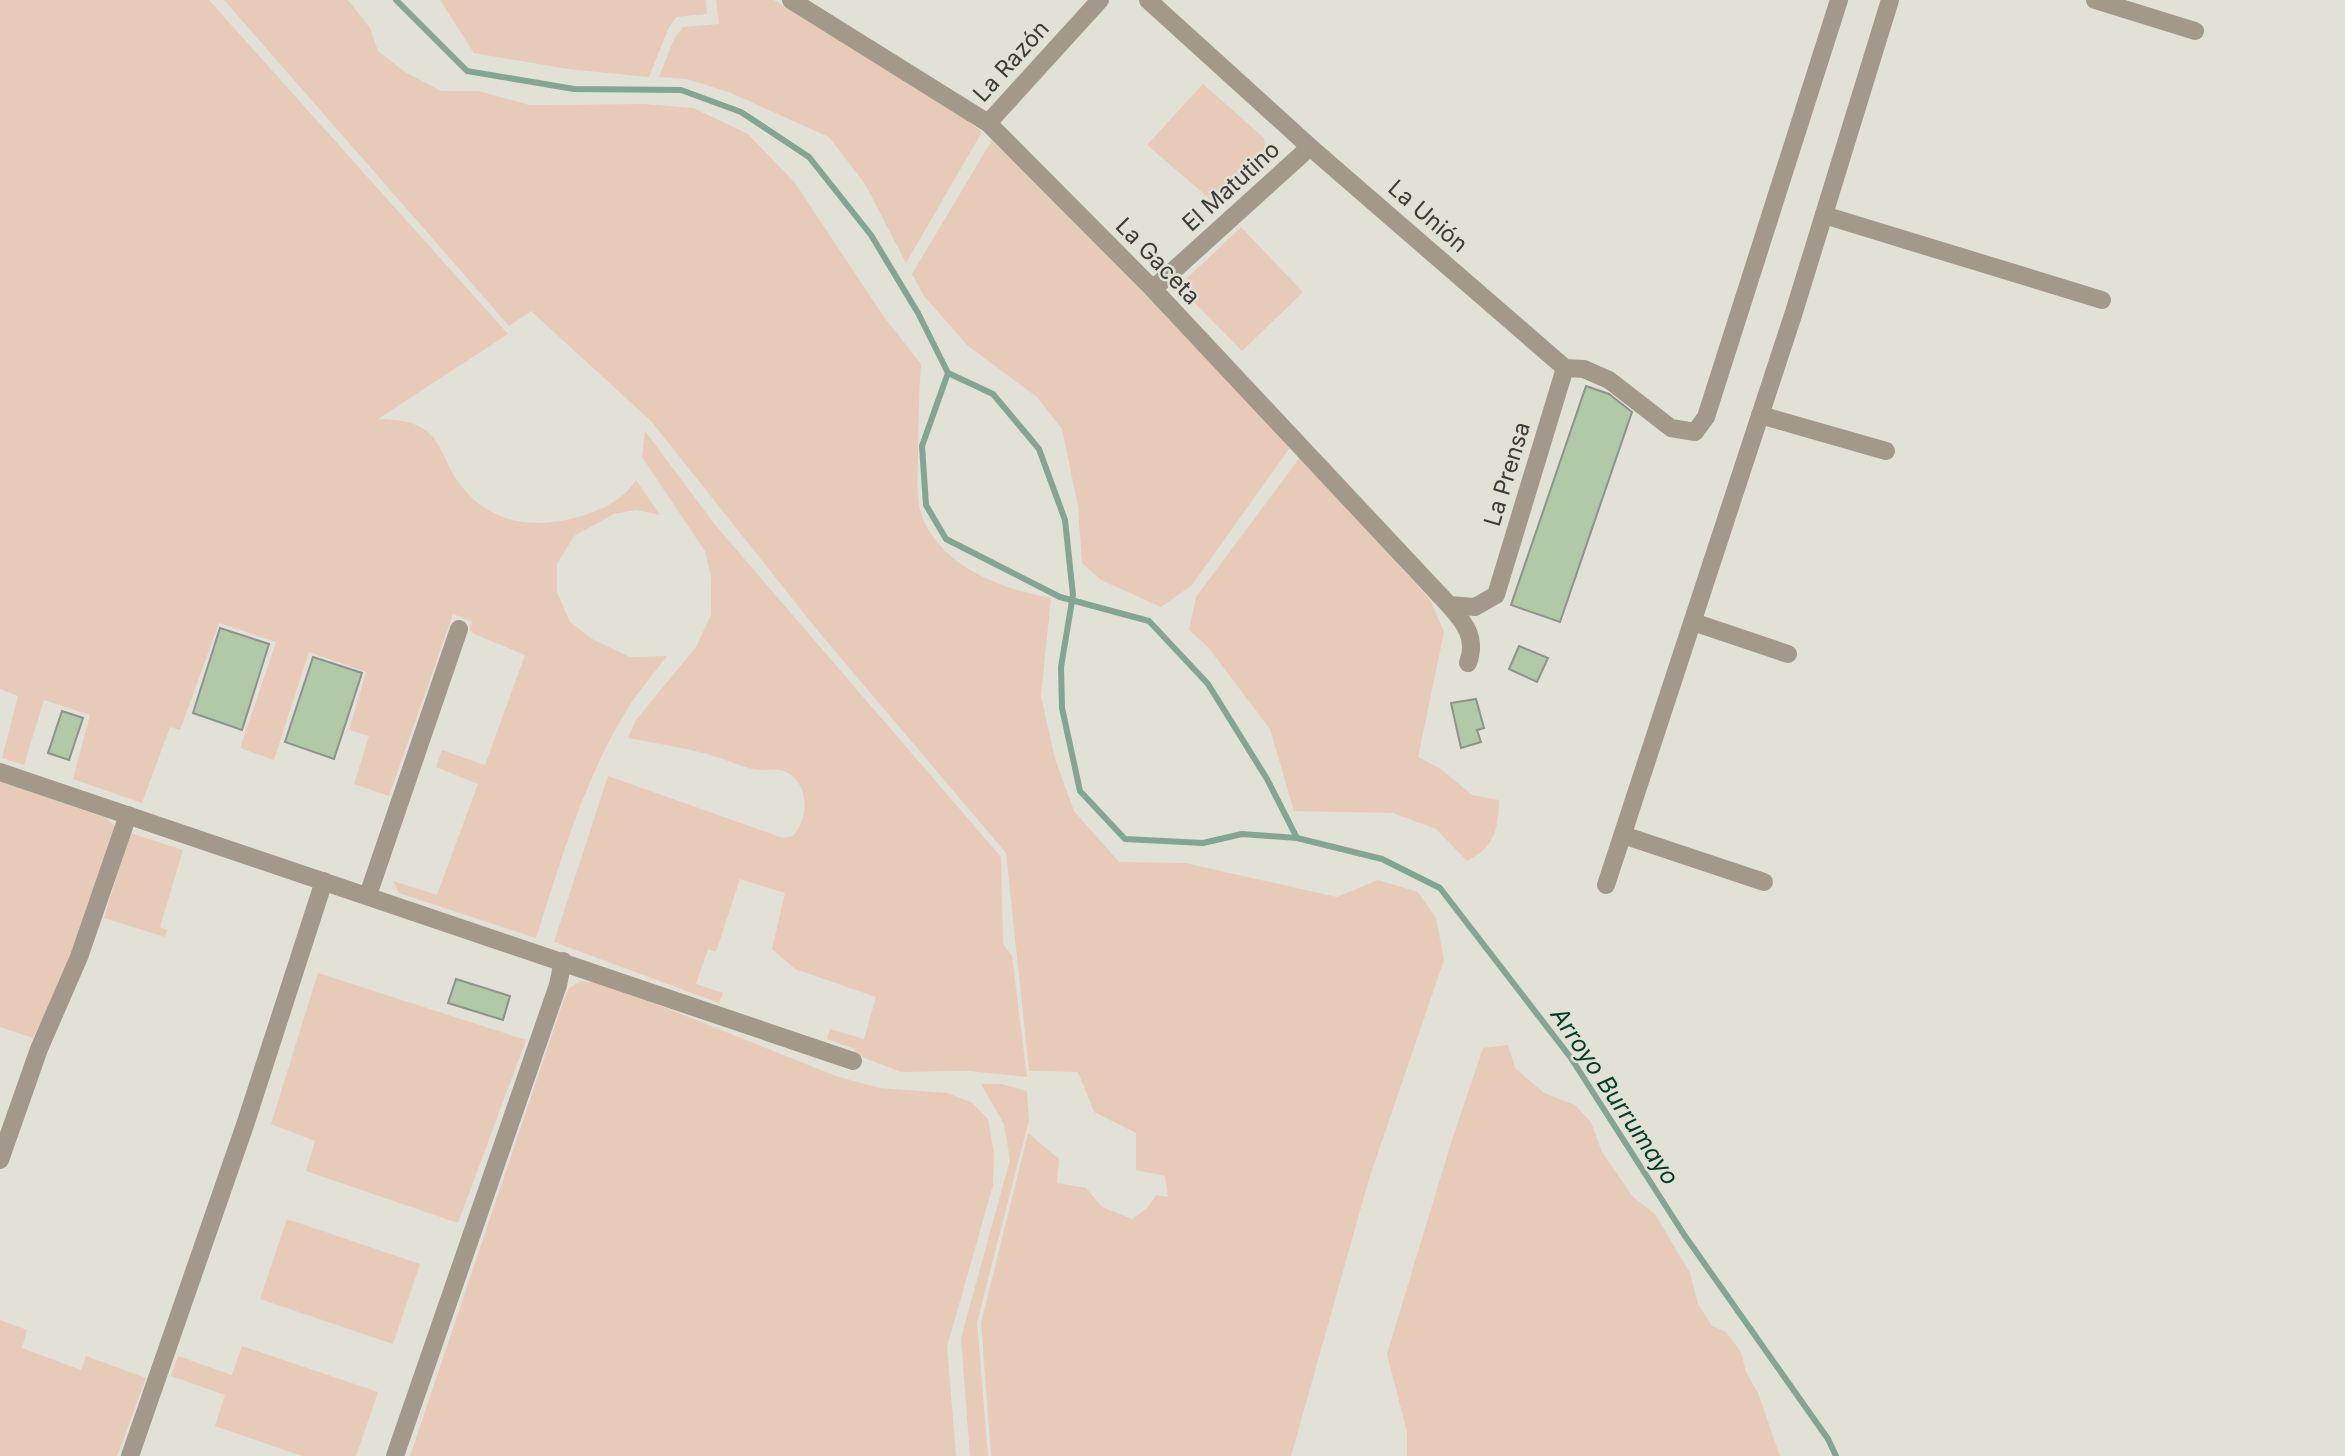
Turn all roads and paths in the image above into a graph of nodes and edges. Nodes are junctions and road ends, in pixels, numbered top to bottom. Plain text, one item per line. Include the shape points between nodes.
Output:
1 (791, 0) edge
2 (1100, 0) edge
3 (1148, 0) edge
4 (1839, 0) edge
5 (1890, 0) edge
6 (2095, 0) edge
7 (2195, 30) dead end
8 (988, 123) junction
9 (1310, 146) junction
10 (1824, 215) junction
11 (1153, 289) junction
12 (2102, 300) dead end
13 (1565, 368) junction
14 (1760, 415) junction
15 (1886, 451) dead end
16 (1449, 605) junction
17 (1693, 622) junction
18 (459, 629) dead end
19 (1788, 654) dead end
20 (1468, 663) dead end
21 (0, 772) edge
22 (128, 815) junction
23 (1623, 835) junction
24 (324, 881) junction
25 (1764, 882) dead end
26 (1606, 885) dead end
27 (368, 895) junction
28 (563, 961) junction
29 (853, 1061) dead end
30 (0, 1160) edge
31 (130, 1456) edge
32 (395, 1456) edge

1 - 8 street, La Gaceta
2 - 8 street, La Razón
3 - 9 street, La Unión
4 - 13 street, La Unión via 1711,404 1695,432 1671,428 1609,380 1584,369
5 - 10 street
6 - 7 street
8 - 11 street, La Gaceta
9 - 11 street, El Matutino
9 - 13 street, La Unión
10 - 12 street
10 - 14 street
11 - 16 street, La Gaceta
13 - 16 street, La Prensa via 1496,595 1475,607
14 - 15 street
14 - 17 street
16 - 20 street, La Gaceta via 1473,642
17 - 19 street
17 - 23 street
18 - 27 street
21 - 22 street
22 - 24 street
22 - 30 street
23 - 25 street
23 - 26 street
24 - 27 street
24 - 31 street
27 - 28 street
28 - 29 street
28 - 32 street

